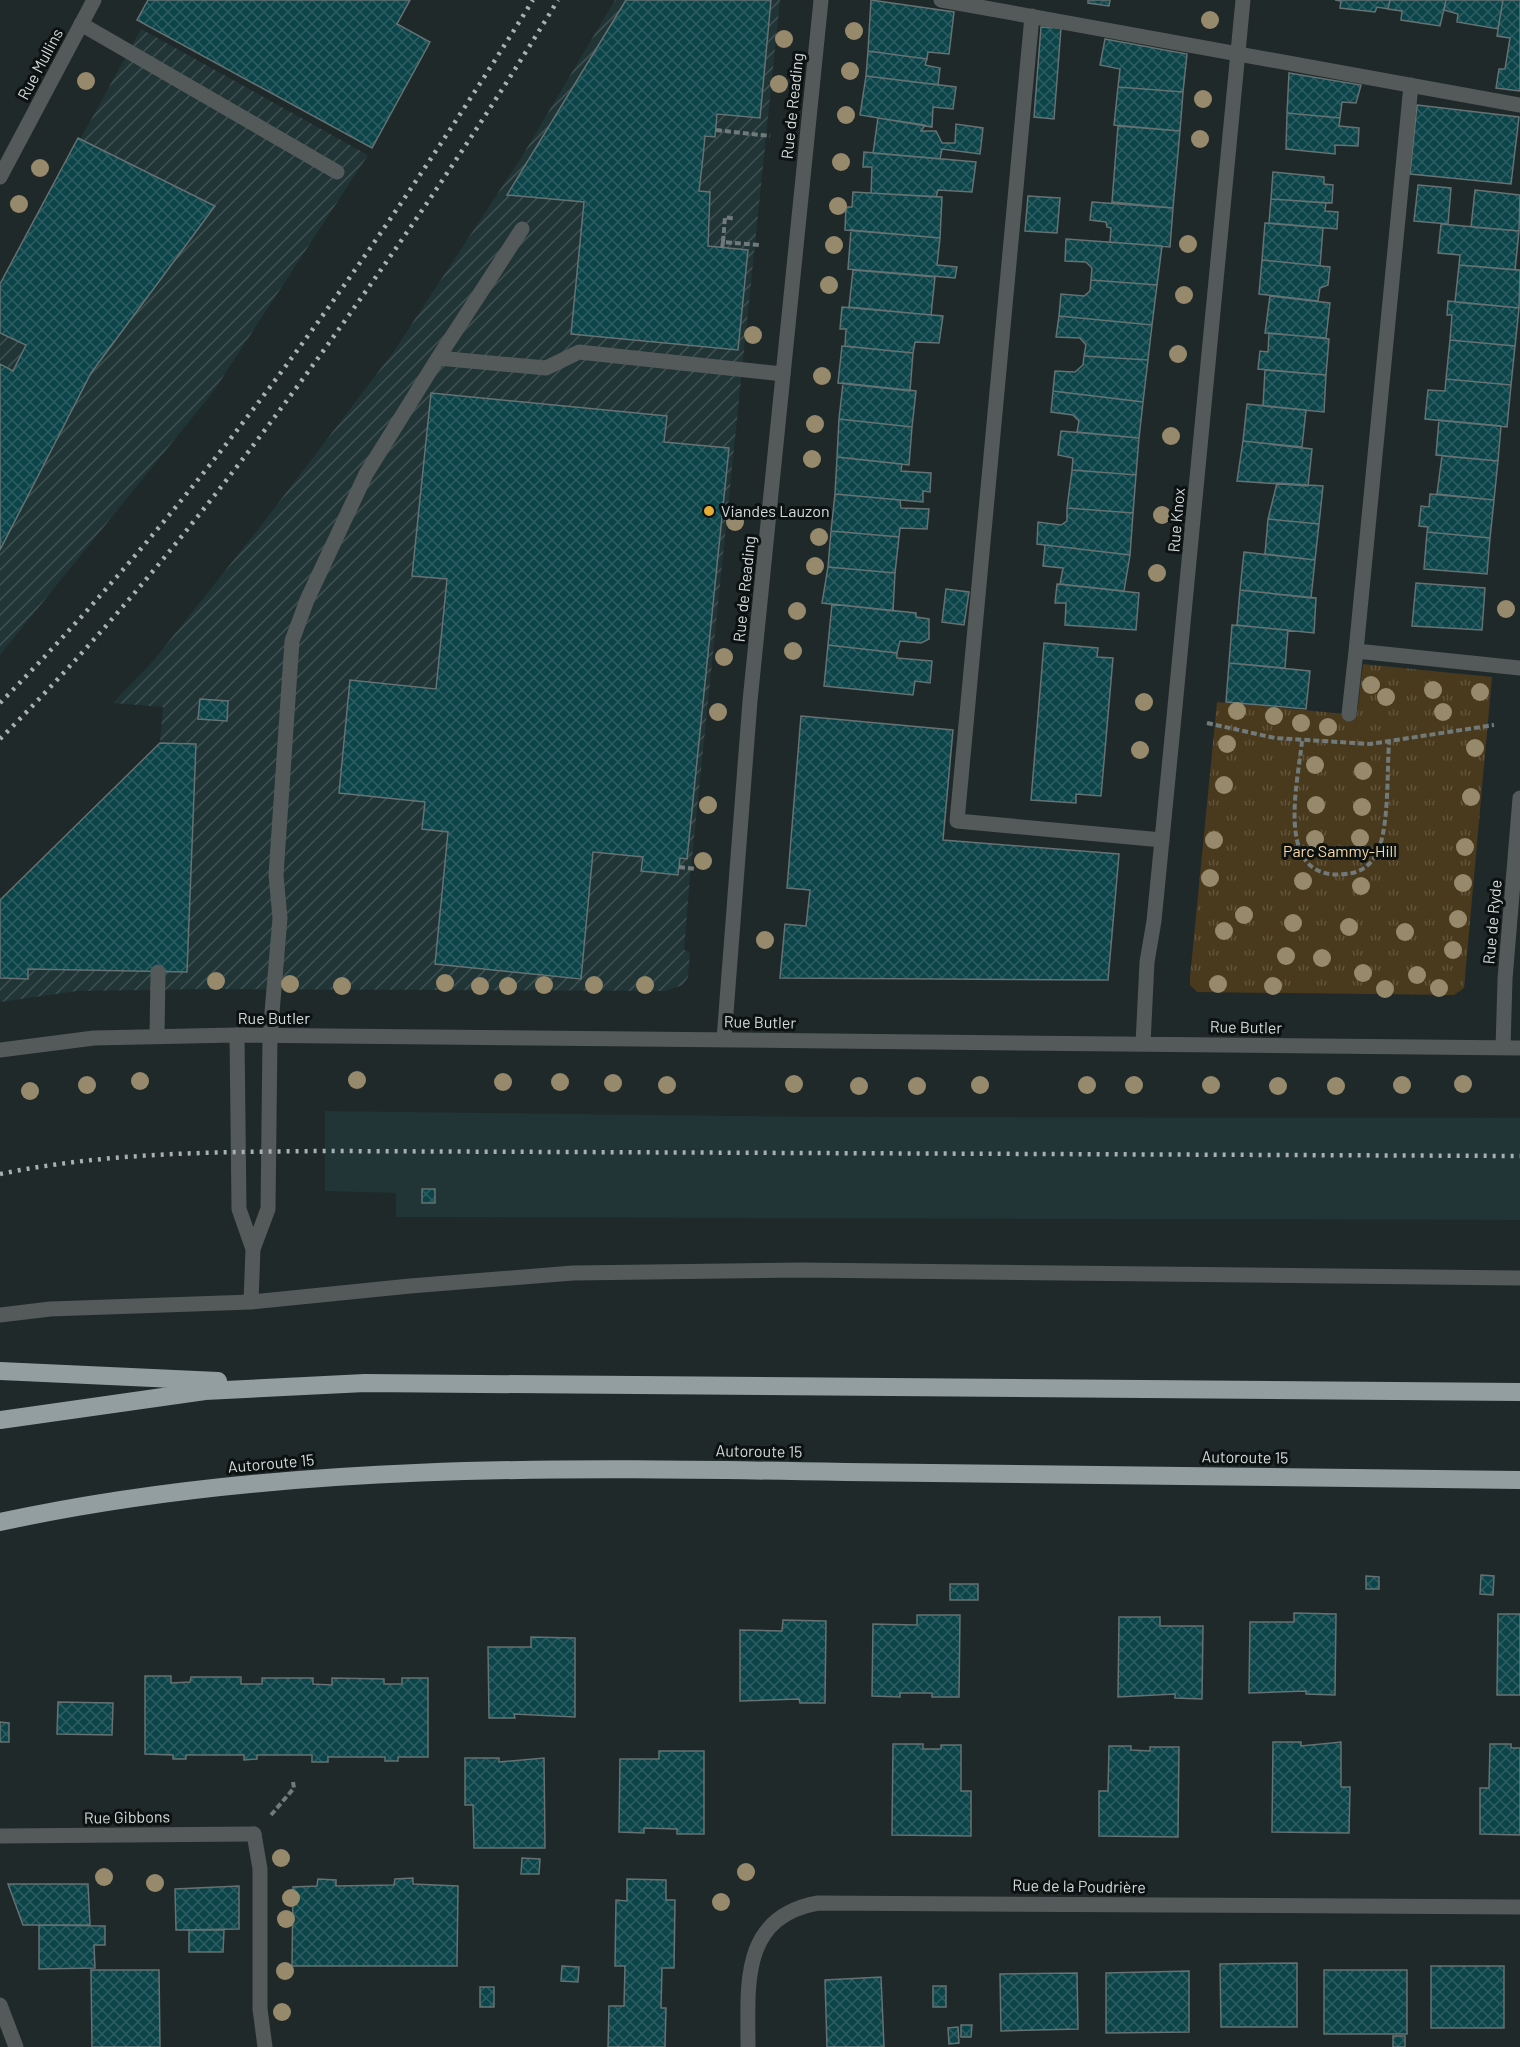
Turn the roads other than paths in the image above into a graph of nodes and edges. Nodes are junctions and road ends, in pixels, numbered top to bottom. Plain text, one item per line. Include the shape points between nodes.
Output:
1 (94, 0) edge
2 (821, 0) edge
3 (941, 0) edge
4 (1243, 0) edge
5 (1032, 16) junction
6 (81, 24) junction
7 (1238, 53) junction
8 (1410, 85) junction
9 (1520, 105) edge
10 (337, 172) dead end
11 (0, 177) edge
12 (522, 229) dead end
13 (438, 358) junction
14 (783, 374) junction
15 (1356, 651) junction
16 (1520, 668) edge
17 (1350, 714) dead end
18 (1520, 798) edge
19 (1162, 840) junction
20 (158, 972) dead end
21 (237, 1035) junction
22 (157, 1036) junction
23 (270, 1036) junction
24 (724, 1039) junction
25 (1143, 1044) junction
26 (1503, 1048) junction
27 (1520, 1048) edge
28 (0, 1050) edge
29 (253, 1249) junction
30 (1520, 1278) edge
31 (251, 1302) junction
32 (0, 1315) edge
33 (0, 1371) edge
34 (295, 1385) junction
35 (1520, 1392) edge
36 (0, 1420) edge
37 (1520, 1480) edge
38 (0, 1522) edge
39 (0, 1836) edge
40 (1520, 1907) edge
41 (0, 2005) edge
42 (16, 2047) edge
43 (265, 2047) edge
44 (748, 2047) edge

1 - 6 street, Rue Mullins
2 - 14 street, Rue de Reading
3 - 5 street
4 - 7 street, Rue Knox
5 - 7 street
5 - 19 street via 957,821
6 - 10 street
6 - 11 street, Rue Mullins
7 - 8 street
7 - 19 street, Rue Knox
8 - 9 street
8 - 15 street
12 - 13 street
13 - 14 street via 546,368 579,352
13 - 23 street via 366,474 292,641 276,875 280,918
14 - 24 street, Rue de Reading via 750,701
15 - 16 street
15 - 17 street
18 - 26 street, Rue de Ryde
19 - 25 street, Rue Knox via 1146,973
20 - 22 street
21 - 22 street, Rue Butler
21 - 23 street, Rue Butler
21 - 29 street via 239,1209
22 - 28 street, Rue Butler via 94,1038
23 - 24 street, Rue Butler
23 - 29 street via 268,1209
24 - 25 street, Rue Butler
25 - 26 street, Rue Butler
26 - 27 street, Rue Butler
29 - 31 street
30 - 31 street via 802,1270 573,1273
31 - 32 street via 50,1309
33 - 34 highway
34 - 35 highway via 451,1382
34 - 36 highway via 122,1401
37 - 38 highway, Autoroute 15 via 470,1470 261,1482
39 - 43 street, Rue Gibbons via 254,1834 260,1869 260,2009
40 - 44 street, Rue de la Poudrière via 810,1904 787,1912 761,1936 748,1977
41 - 42 street

